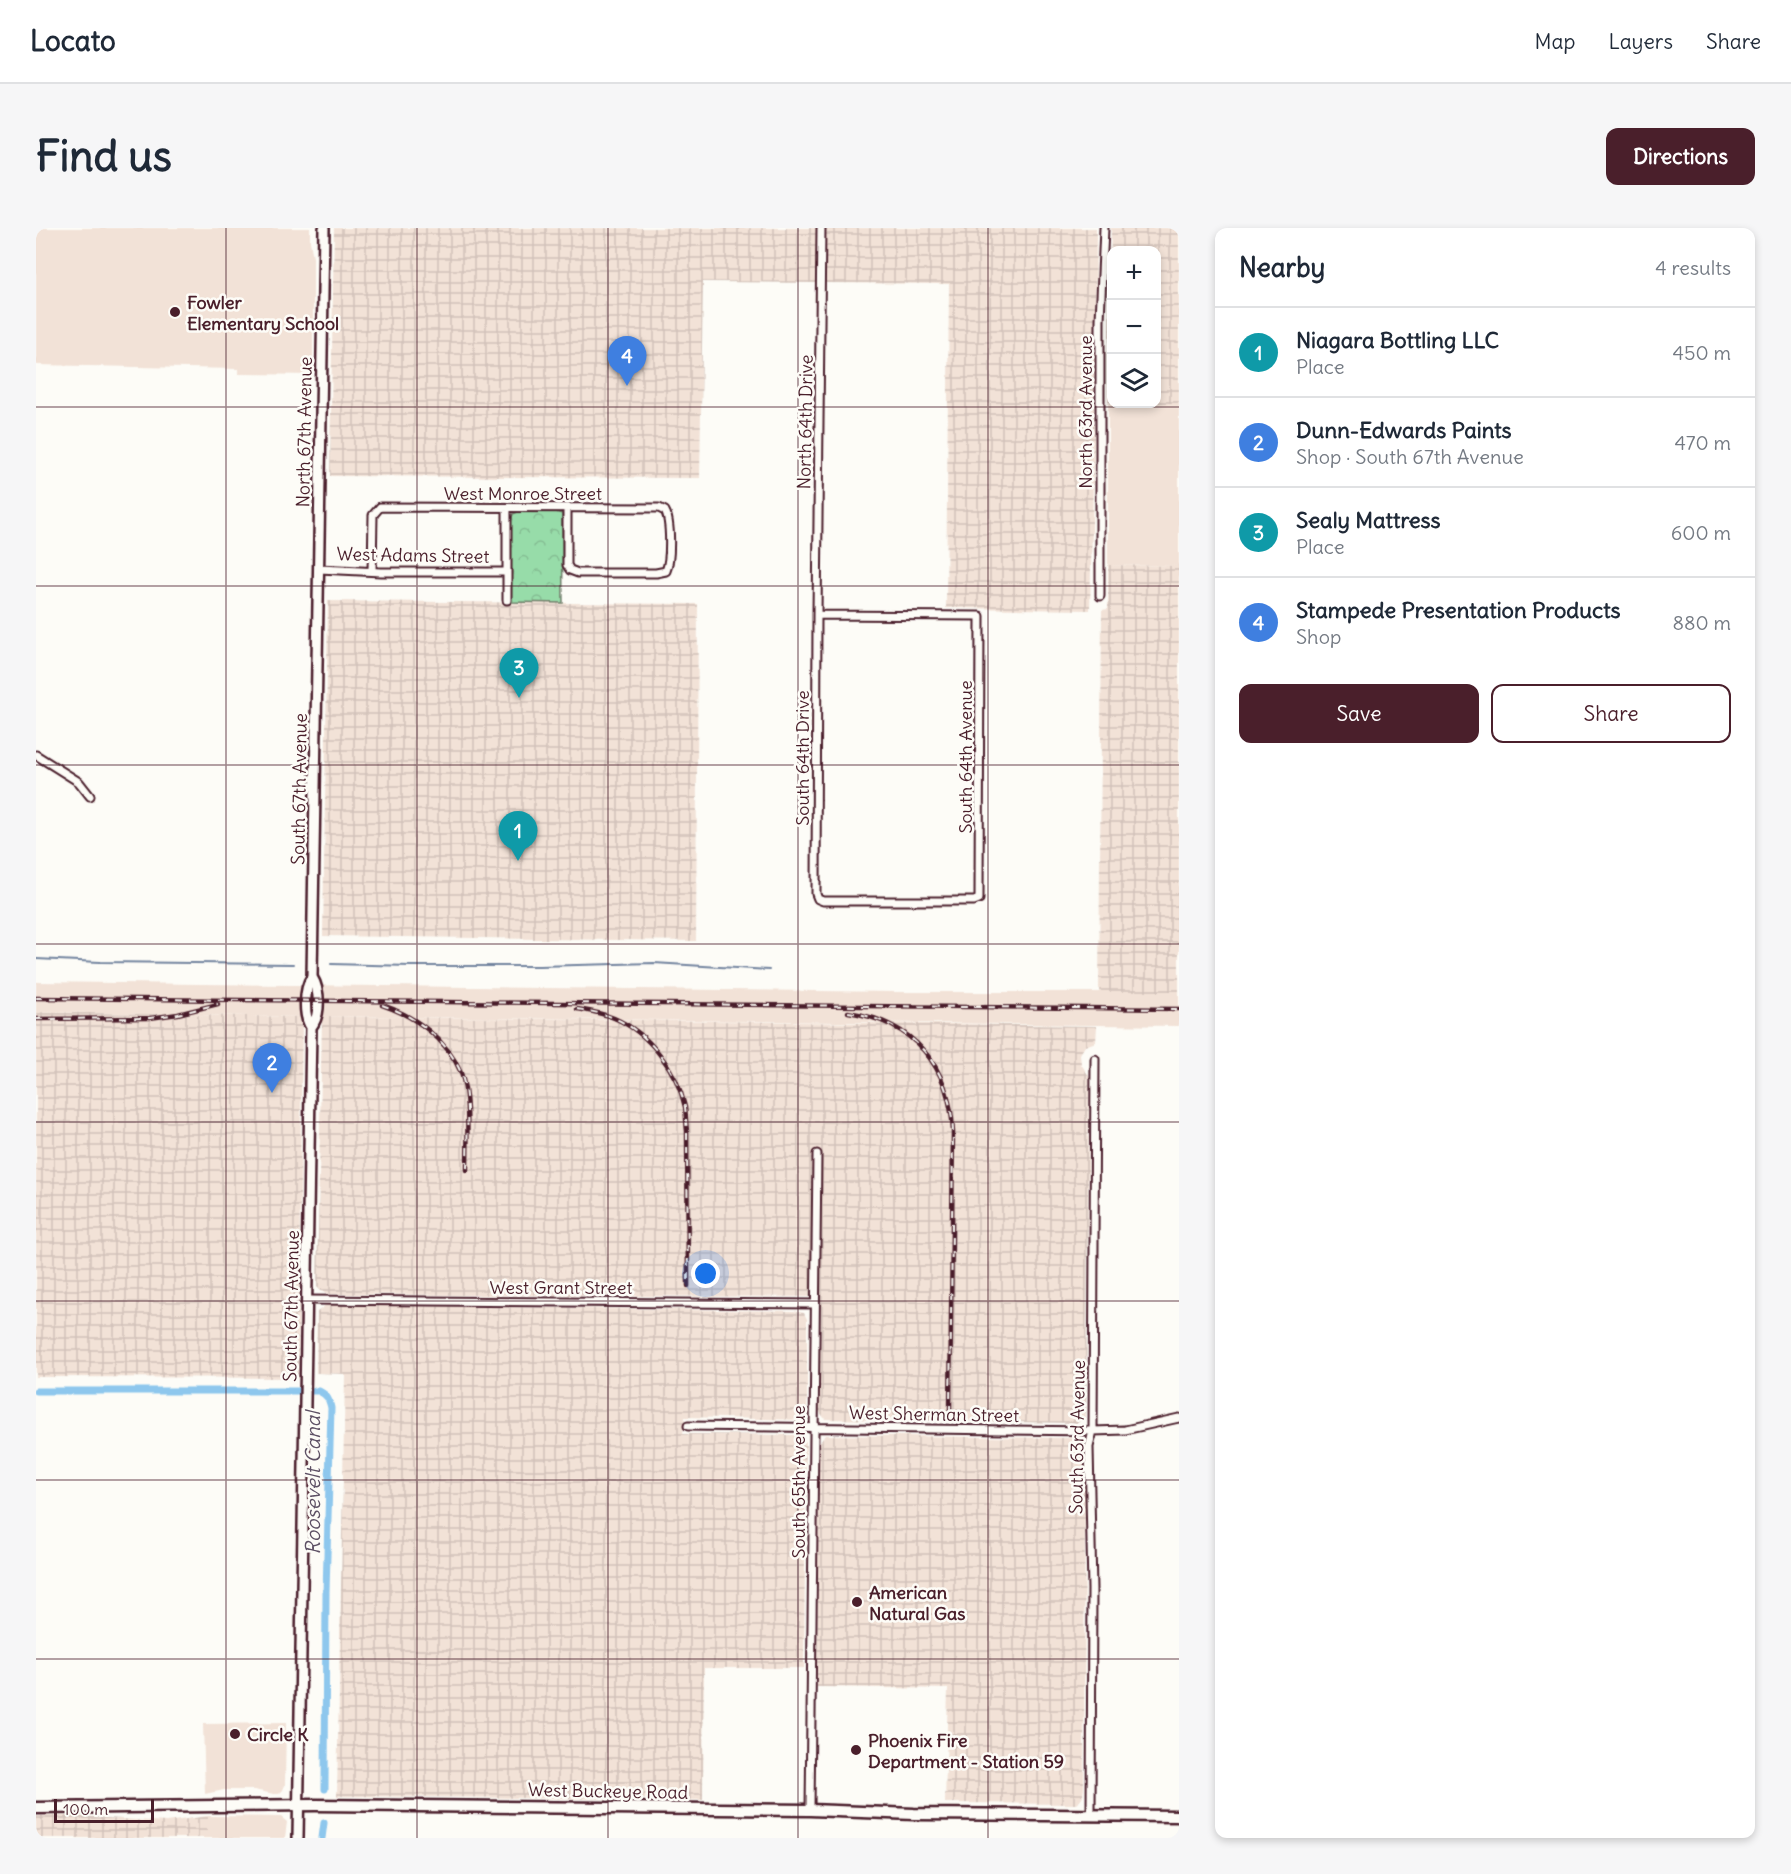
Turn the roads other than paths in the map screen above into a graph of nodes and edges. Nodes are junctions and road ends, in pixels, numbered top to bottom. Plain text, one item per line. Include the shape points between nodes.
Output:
1 (324, 228) edge
2 (821, 228) edge
3 (1104, 228) edge
4 (507, 508) junction
5 (567, 508) junction
6 (319, 569) junction
7 (372, 571) junction
8 (507, 572) junction
9 (1100, 596) dead end
10 (507, 600) dead end
11 (318, 601) joint
12 (817, 615) junction
13 (36, 755) edge
14 (90, 796) dead end
15 (979, 899) joint
16 (1095, 1059) dead end
17 (817, 1154) dead end
18 (308, 1300) junction
19 (814, 1304) junction
20 (1179, 1418) edge
21 (688, 1426) dead end
22 (813, 1428) junction
23 (1093, 1431) junction
24 (298, 1805) junction
25 (36, 1808) edge
26 (810, 1810) junction
27 (1091, 1815) junction
28 (1179, 1816) edge
29 (298, 1838) edge

1 - 6 main road, North 67th Avenue
2 - 12 street, North 64th Drive
3 - 9 street, North 63rd Avenue
4 - 5 street, West Monroe Street
4 - 7 street, West Monroe Street via 380,507 373,514
4 - 8 street
5 - 5 street, West Monroe Street via 665,511 669,560 666,571 570,570
6 - 7 street, West Adams Street
6 - 11 main road, North 67th Avenue
7 - 8 street, West Adams Street
8 - 10 street
11 - 18 main road, South 67th Avenue via 312,977 307,984 306,1010 311,1027
12 - 15 street, South 64th Drive via 818,899
12 - 15 street, South 64th Avenue via 980,616
13 - 14 street via 79,782
16 - 23 street, South 63rd Avenue
17 - 19 street, South 65th Avenue
18 - 19 street, West Grant Street
18 - 24 main road, South 67th Avenue
19 - 22 street, South 65th Avenue
20 - 23 street, West Sherman Street via 1141,1427
21 - 22 street, West Sherman Street
22 - 23 street, West Sherman Street
22 - 26 street, South 65th Avenue
23 - 27 street, South 63rd Avenue via 1089,1447
24 - 25 main road, West Buckeye Road
24 - 26 main road, West Buckeye Road
24 - 29 main road, South 67th Avenue
26 - 27 main road, West Buckeye Road
27 - 28 main road, West Buckeye Road

